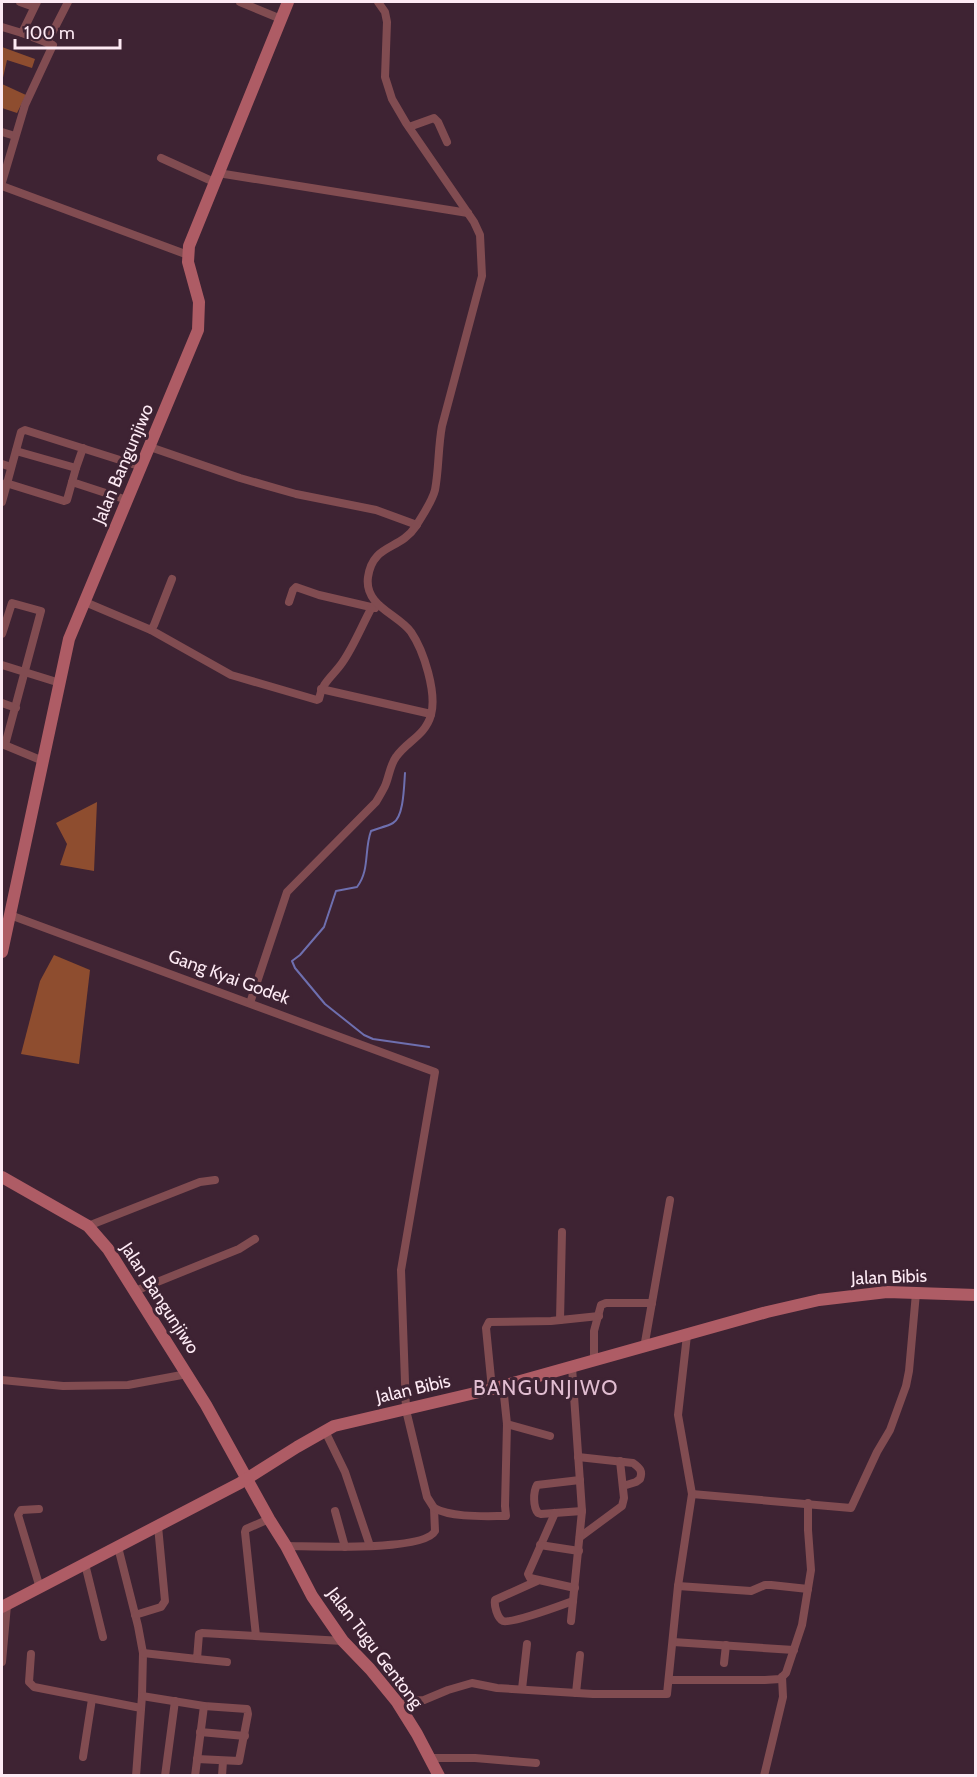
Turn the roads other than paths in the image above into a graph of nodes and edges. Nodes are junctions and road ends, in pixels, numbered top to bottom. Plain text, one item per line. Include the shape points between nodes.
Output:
1 (20, 2) edge
2 (68, 2) edge
3 (240, 2) edge
4 (288, 2) edge
5 (378, 2) edge
6 (35, 4) edge
7 (281, 19) junction
8 (2, 27) edge
9 (22, 33) junction
10 (47, 43) junction
11 (409, 127) junction
12 (2, 132) edge
13 (15, 136) junction
14 (447, 142) dead end
15 (161, 158) dead end
16 (216, 177) junction
17 (2, 184) edge
18 (468, 213) junction
19 (188, 255) junction
20 (83, 447) junction
21 (150, 447) junction
22 (16, 451) junction
23 (2, 464) edge
24 (11, 467) junction
25 (141, 467) junction
26 (76, 468) junction
27 (72, 482) junction
28 (6, 483) junction
29 (127, 500) junction
30 (2, 502) edge
31 (417, 525) junction
32 (172, 579) dead end
33 (85, 602) junction
34 (289, 602) dead end
35 (372, 607) junction
36 (384, 610) junction
37 (2, 630) edge
38 (151, 630) junction
39 (2, 665) edge
40 (26, 672) junction
41 (60, 683) junction
42 (321, 689) junction
43 (2, 703) edge
44 (16, 708) junction
45 (431, 714) junction
46 (3, 744) edge
47 (43, 761) junction
48 (10, 915) junction
49 (2, 952) edge
50 (250, 1003) junction
51 (215, 1180) dead end
52 (4, 1181) edge
53 (670, 1200) dead end
54 (88, 1226) junction
55 (562, 1232) dead end
56 (255, 1239) dead end
57 (135, 1291) junction
58 (916, 1293) junction
59 (975, 1295) edge
60 (652, 1303) junction
61 (598, 1316) junction
62 (560, 1320) junction
63 (687, 1335) junction
64 (644, 1348) junction
65 (594, 1361) junction
66 (572, 1367) junction
67 (187, 1374) junction
68 (2, 1380) edge
69 (497, 1388) junction
70 (406, 1410) junction
71 (507, 1424) junction
72 (325, 1431) junction
73 (550, 1436) dead end
74 (578, 1457) junction
75 (620, 1461) junction
76 (247, 1479) junction
77 (579, 1480) junction
78 (623, 1486) junction
79 (692, 1494) junction
80 (808, 1503) junction
81 (434, 1508) junction
82 (39, 1509) dead end
83 (335, 1511) dead end
84 (582, 1511) junction
85 (555, 1513) junction
86 (269, 1519) junction
87 (158, 1526) junction
88 (580, 1537) junction
89 (540, 1545) junction
90 (286, 1546) junction
91 (345, 1546) junction
92 (370, 1546) junction
93 (118, 1547) junction
94 (579, 1551) junction
95 (85, 1564) junction
96 (537, 1581) junction
97 (678, 1586) junction
98 (40, 1588) junction
99 (574, 1588) junction
100 (808, 1589) junction
101 (573, 1601) junction
102 (4, 1606) edge
103 (135, 1615) junction
104 (571, 1621) dead end
105 (256, 1636) junction
106 (103, 1637) dead end
107 (343, 1641) junction
108 (673, 1642) junction
109 (527, 1644) dead end
110 (726, 1645) junction
111 (2, 1647) edge
112 (794, 1650) junction
113 (143, 1653) junction
114 (31, 1654) dead end
115 (580, 1655) dead end
116 (197, 1659) junction
117 (2, 1662) edge
118 (227, 1662) dead end
119 (724, 1663) dead end
120 (782, 1677) junction
121 (669, 1680) junction
122 (522, 1689) junction
123 (576, 1693) junction
124 (142, 1696) junction
125 (92, 1699) junction
126 (175, 1701) junction
127 (397, 1702) junction
128 (204, 1706) junction
129 (141, 1708) junction
130 (200, 1732) junction
131 (245, 1736) junction
132 (83, 1757) dead end
133 (430, 1758) junction
134 (197, 1759) junction
135 (224, 1761) junction
136 (536, 1763) dead end
137 (136, 1776) edge
138 (165, 1776) edge
139 (195, 1776) edge
140 (222, 1776) edge
141 (439, 1776) edge
142 (764, 1776) edge

1 - 6 street
2 - 10 street
3 - 7 street
4 - 7 main road, Jalan Bangunjiwo
5 - 11 street via 387,22 385,77 392,99
6 - 9 street
7 - 16 main road, Jalan Bangunjiwo
8 - 9 street
9 - 10 street
10 - 13 street via 53,45
11 - 14 street via 434,118
11 - 18 street
12 - 13 street
13 - 17 street
15 - 16 street
16 - 18 street
16 - 19 main road, Jalan Bangunjiwo
17 - 19 street
18 - 31 street via 480,236 482,276 442,426 434,492
19 - 21 main road, Jalan Bangunjiwo via 199,302 198,330
20 - 22 street via 25,429
20 - 25 street
20 - 26 street
21 - 25 main road, Jalan Bangunjiwo
21 - 31 street via 240,478 376,510
22 - 24 street
22 - 26 street
23 - 24 street
24 - 28 street
25 - 29 main road, Jalan Bangunjiwo
26 - 27 street
27 - 28 street via 64,501
27 - 29 street
28 - 30 street
29 - 33 main road, Jalan Bangunjiwo
31 - 36 street via 401,542 382,550 374,560 368,586
32 - 38 street
33 - 38 street
33 - 41 main road, Jalan Bangunjiwo via 69,639
34 - 35 street via 296,587
35 - 36 street
35 - 42 street via 343,662
36 - 45 street via 410,631 420,651 432,692
37 - 40 street via 12,603 41,611
38 - 42 street via 231,675 317,700
39 - 40 street
40 - 41 street
40 - 44 street
41 - 47 main road, Jalan Bangunjiwo
42 - 45 street
43 - 44 street
44 - 46 street
45 - 50 street via 418,738 396,756 375,802 287,892
46 - 47 street
47 - 48 main road, Jalan Bangunjiwo
48 - 49 main road, Jalan Bangunjiwo
48 - 50 street, Gang Kyai Godek
50 - 70 street, Gang Kyai Godek via 435,1072 401,1270
51 - 54 street via 200,1182
52 - 54 main road, Jalan Bangunjiwo
53 - 60 street
54 - 57 main road, Jalan Bangunjiwo
55 - 62 street
56 - 57 street
57 - 67 main road, Jalan Bangunjiwo
58 - 59 main road, Jalan Bibis
58 - 63 main road, Jalan Bibis via 887,1292 819,1300
58 - 80 street via 909,1371 891,1431 852,1506 848,1509
60 - 61 street via 606,1303
60 - 64 street
61 - 62 street
61 - 65 street
62 - 69 street via 489,1322 486,1328
63 - 64 main road, Jalan Bibis
63 - 79 street via 678,1415
64 - 65 main road, Jalan Bibis
65 - 66 main road, Jalan Bibis
66 - 69 main road, Jalan Bibis
66 - 74 street
67 - 68 street via 128,1385 57,1386
67 - 76 main road, Jalan Bangunjiwo
69 - 70 main road, Jalan Bibis
69 - 71 street
70 - 72 main road, Jalan Bibis
70 - 81 street
71 - 73 street
71 - 81 street via 506,1516
72 - 76 main road, Jalan Bibis
72 - 92 street via 345,1472
74 - 75 street
74 - 77 street
75 - 78 street
75 - 78 street via 633,1463 641,1471 640,1479
76 - 86 main road, Jalan Tugu Gentong
76 - 87 main road, Jalan Bibis
77 - 84 street
77 - 85 street via 536,1487 536,1511
78 - 88 street via 622,1506
79 - 80 street
79 - 97 street
80 - 100 street via 812,1570
81 - 92 street via 433,1536
82 - 98 street via 21,1510 18,1515
83 - 91 street
84 - 85 street
84 - 88 street
85 - 89 street
86 - 90 main road, Jalan Tugu Gentong
86 - 105 street via 246,1528 245,1532
87 - 93 main road, Jalan Bibis
87 - 103 street via 165,1602
88 - 94 street
89 - 94 street
89 - 96 street via 528,1575
90 - 91 street
90 - 107 main road, Jalan Tugu Gentong via 312,1596
91 - 92 street
93 - 95 main road, Jalan Bibis
93 - 103 street
94 - 99 street
95 - 98 main road, Jalan Bibis
95 - 106 street
96 - 99 street
96 - 101 street via 495,1600 501,1619 530,1616
97 - 100 street via 751,1591 765,1585
97 - 108 street
98 - 102 main road, Jalan Bibis
99 - 101 street
100 - 112 street
101 - 104 street
102 - 111 street
103 - 113 street
105 - 107 street
105 - 116 street via 200,1634
107 - 127 main road, Jalan Tugu Gentong
108 - 110 street
108 - 121 street
109 - 122 street
110 - 112 street
110 - 119 street
111 - 117 street
112 - 120 street
113 - 116 street
113 - 124 street
114 - 125 street via 31,1685
115 - 123 street
116 - 118 street
120 - 121 street
120 - 142 street via 783,1697
121 - 123 street via 667,1694
122 - 123 street
122 - 127 street via 472,1683 424,1700
124 - 126 street
124 - 129 street
125 - 129 street
125 - 132 street
126 - 128 street
126 - 138 street
127 - 133 main road, Jalan Tugu Gentong
128 - 130 street
128 - 131 street via 247,1709
129 - 137 street
130 - 131 street
130 - 134 street
131 - 135 street via 239,1761
133 - 136 street
133 - 141 main road, Jalan Tugu Gentong
134 - 135 street
134 - 139 street
135 - 140 street

